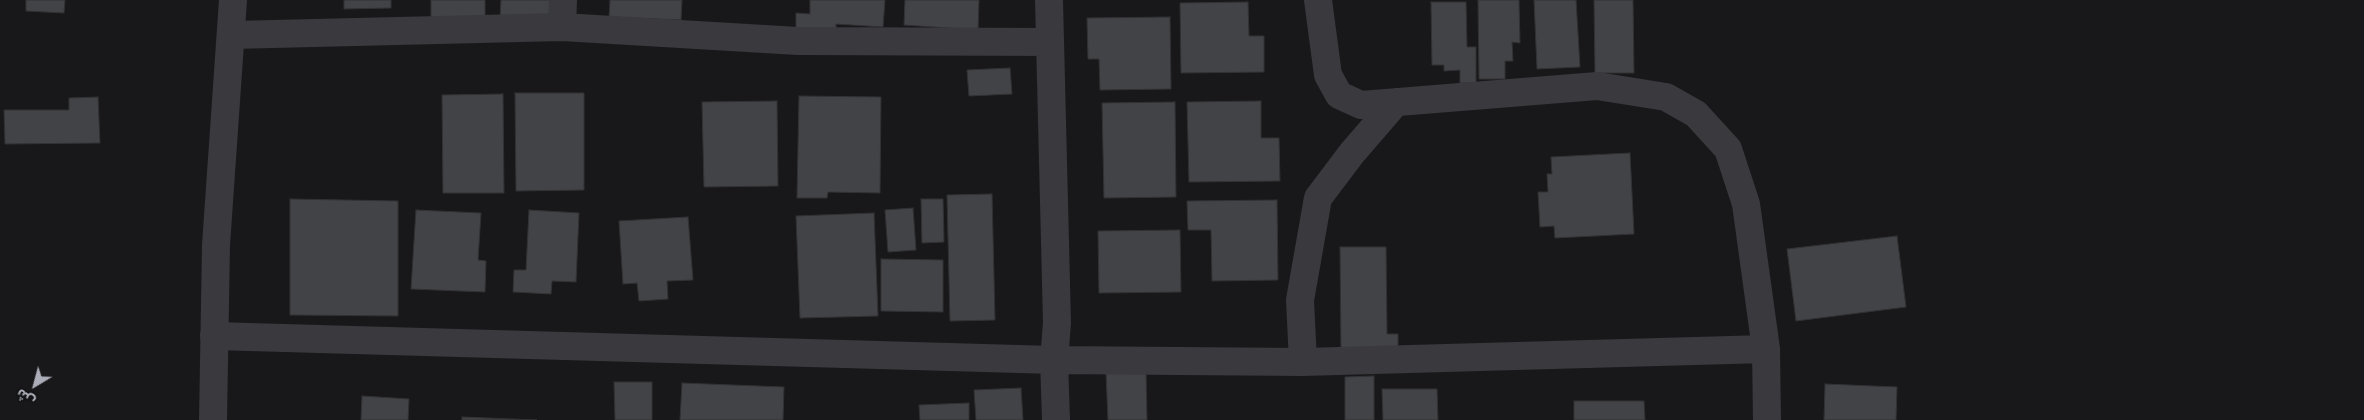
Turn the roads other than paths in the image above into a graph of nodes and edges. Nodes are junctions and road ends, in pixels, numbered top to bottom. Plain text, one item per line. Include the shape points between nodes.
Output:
1 (233, 0) edge
2 (563, 0) edge
3 (1049, 0) edge
4 (1318, 0) edge
5 (562, 27) junction
6 (232, 35) junction
7 (1050, 42) junction
8 (1396, 102) junction
9 (214, 336) junction
10 (1766, 350) junction
11 (1054, 360) junction
12 (1303, 362) junction
13 (213, 420) edge
14 (1056, 420) edge
15 (1767, 420) edge

1 - 6 street
2 - 5 street
3 - 7 street
4 - 8 street via 1328,75 1339,95 1361,104
5 - 6 street
5 - 7 street via 798,41
6 - 9 street via 216,245
7 - 11 street via 1057,323
8 - 10 street via 1597,86 1666,97 1696,114 1728,149 1746,204
8 - 12 street via 1318,198 1300,300
9 - 11 street
9 - 13 street
10 - 12 street
10 - 15 street
11 - 12 street
11 - 14 street

